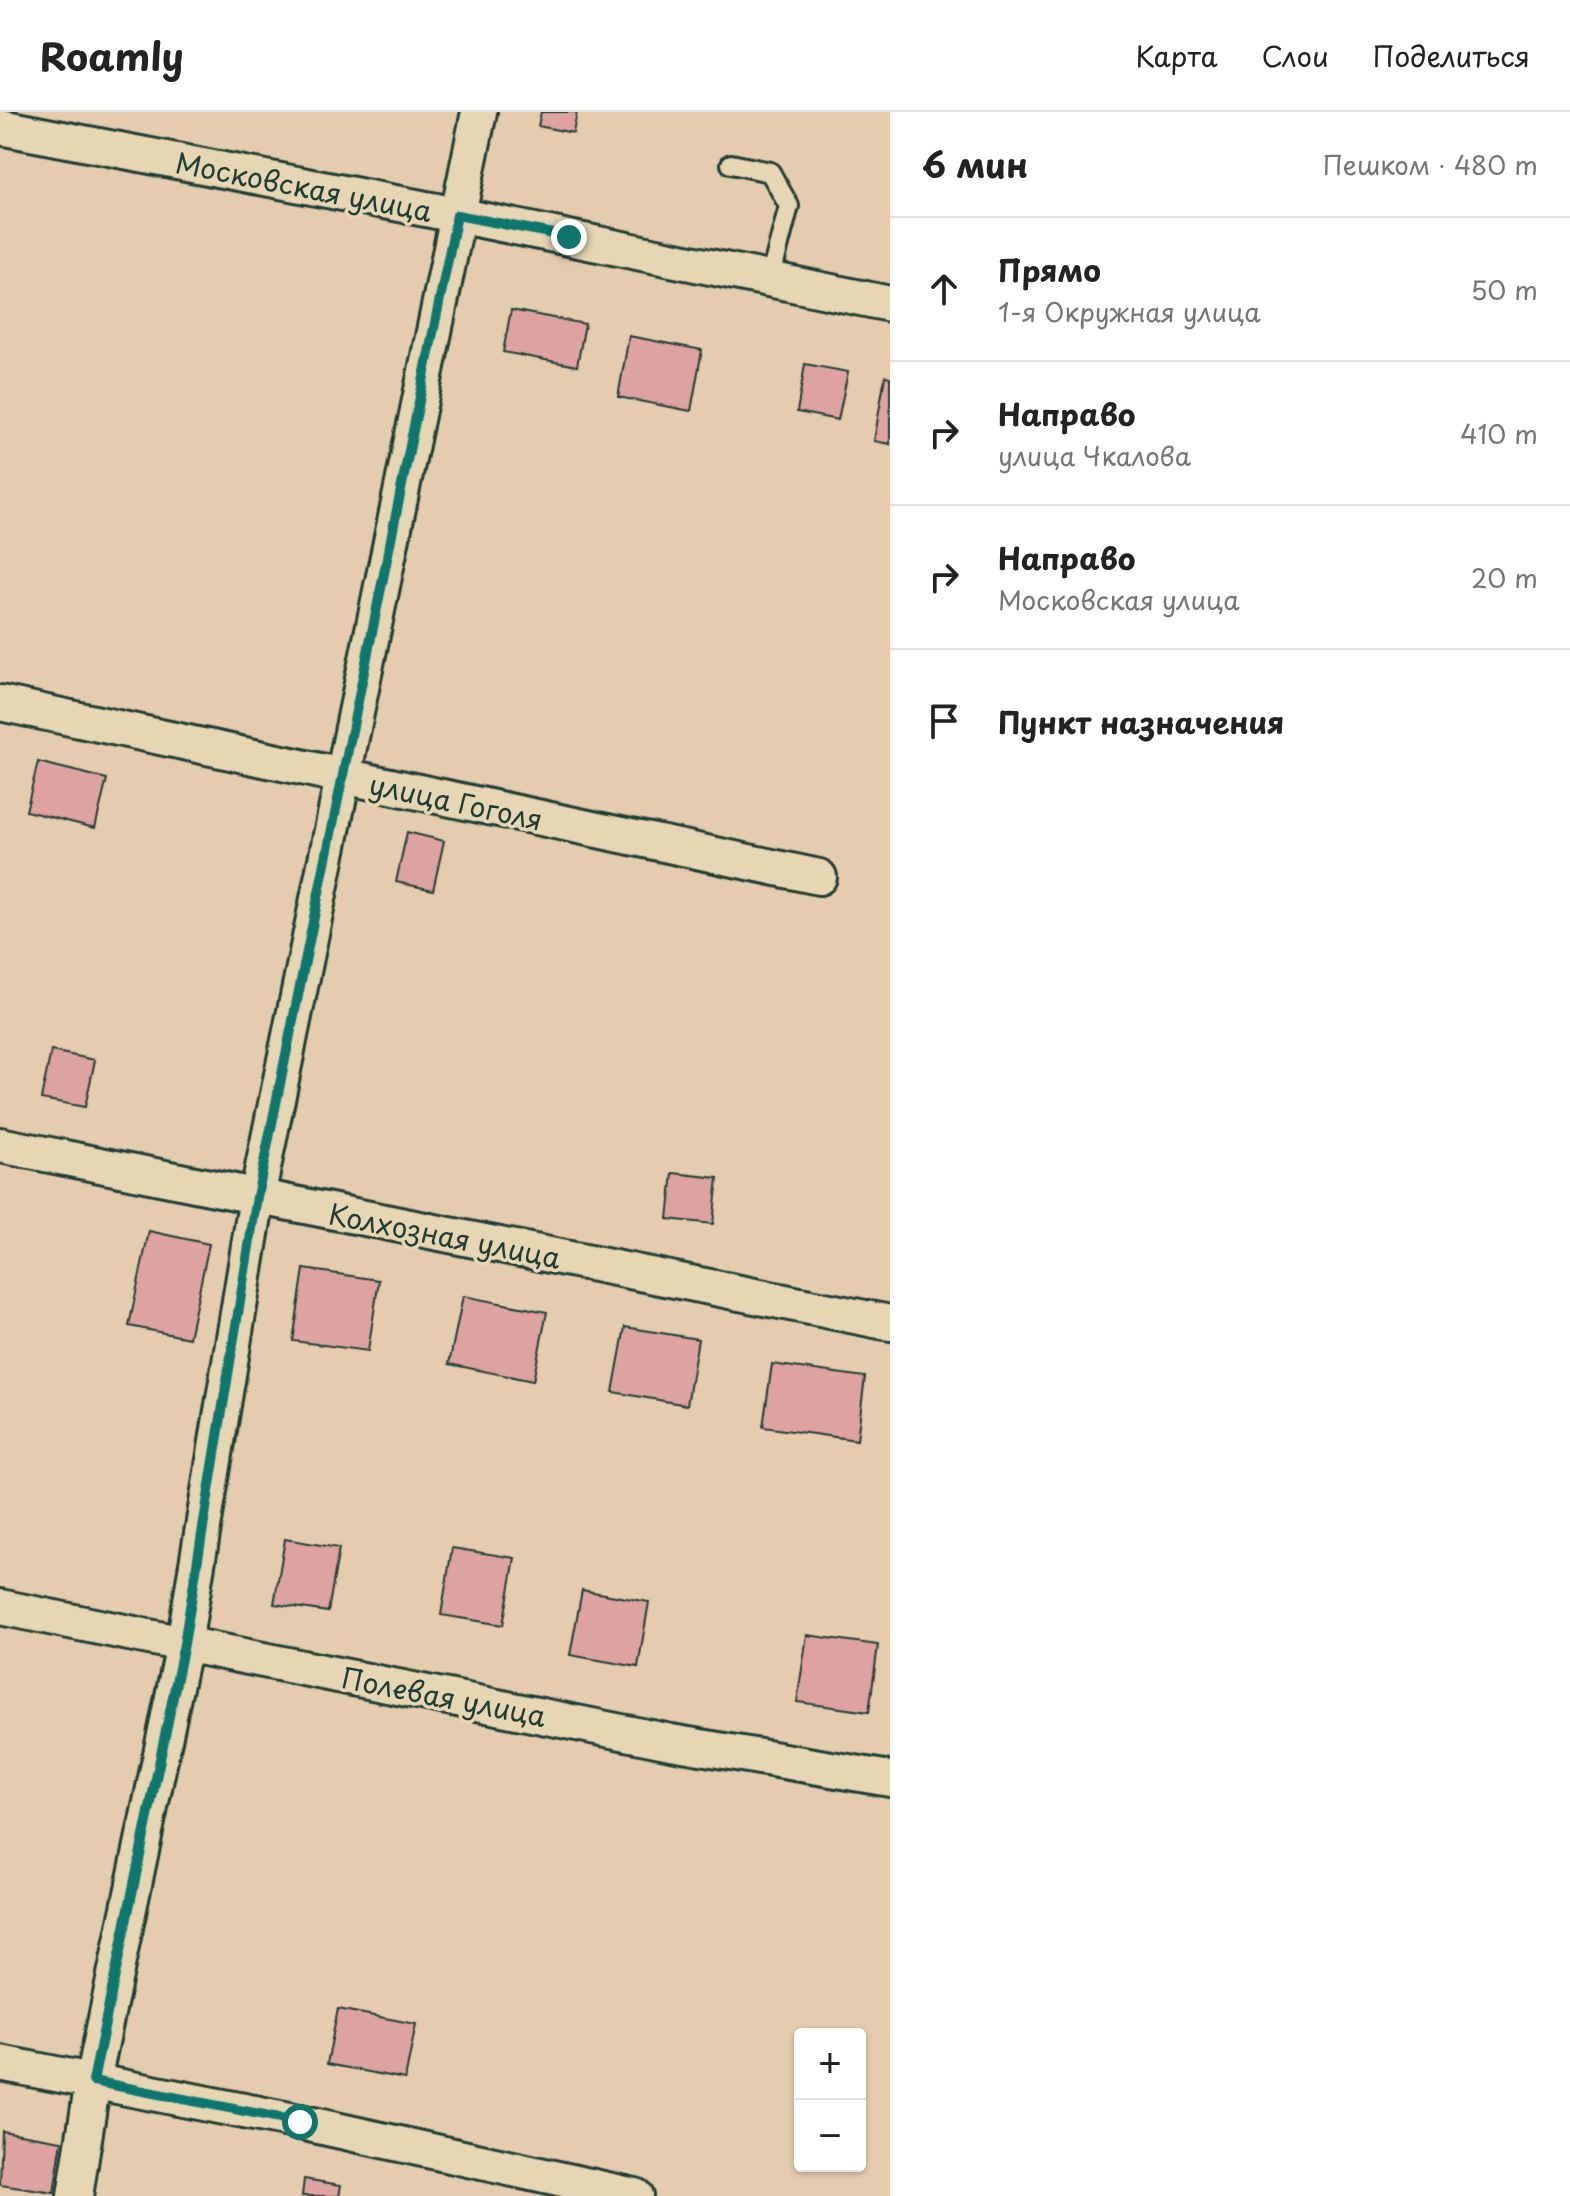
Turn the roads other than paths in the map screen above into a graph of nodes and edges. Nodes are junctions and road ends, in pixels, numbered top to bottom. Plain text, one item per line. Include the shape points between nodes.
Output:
1 (479, 112) edge
2 (0, 127) edge
3 (731, 164) dead end
4 (457, 215) junction
5 (770, 279) junction
6 (890, 304) edge
7 (0, 703) edge
8 (344, 777) junction
9 (819, 877) dead end
10 (0, 1145) edge
11 (257, 1197) junction
12 (890, 1323) edge
13 (0, 1607) edge
14 (184, 1644) junction
15 (890, 1779) edge
16 (0, 2063) edge
17 (93, 2081) junction
18 (75, 2196) edge
19 (635, 2196) edge

1 - 4 street
2 - 4 street, Московская улица
3 - 5 lane via 770,172 789,206
4 - 5 street, Московская улица
4 - 8 street
5 - 6 street, Московская улица
7 - 8 street, улица Гоголя
8 - 9 street, улица Гоголя
8 - 11 street
10 - 11 street, Колхозная улица
11 - 12 street, Колхозная улица
11 - 14 street
13 - 14 street, Полевая улица
14 - 15 street, Полевая улица via 671,1742
14 - 17 street
16 - 17 street
17 - 18 street
17 - 19 street

